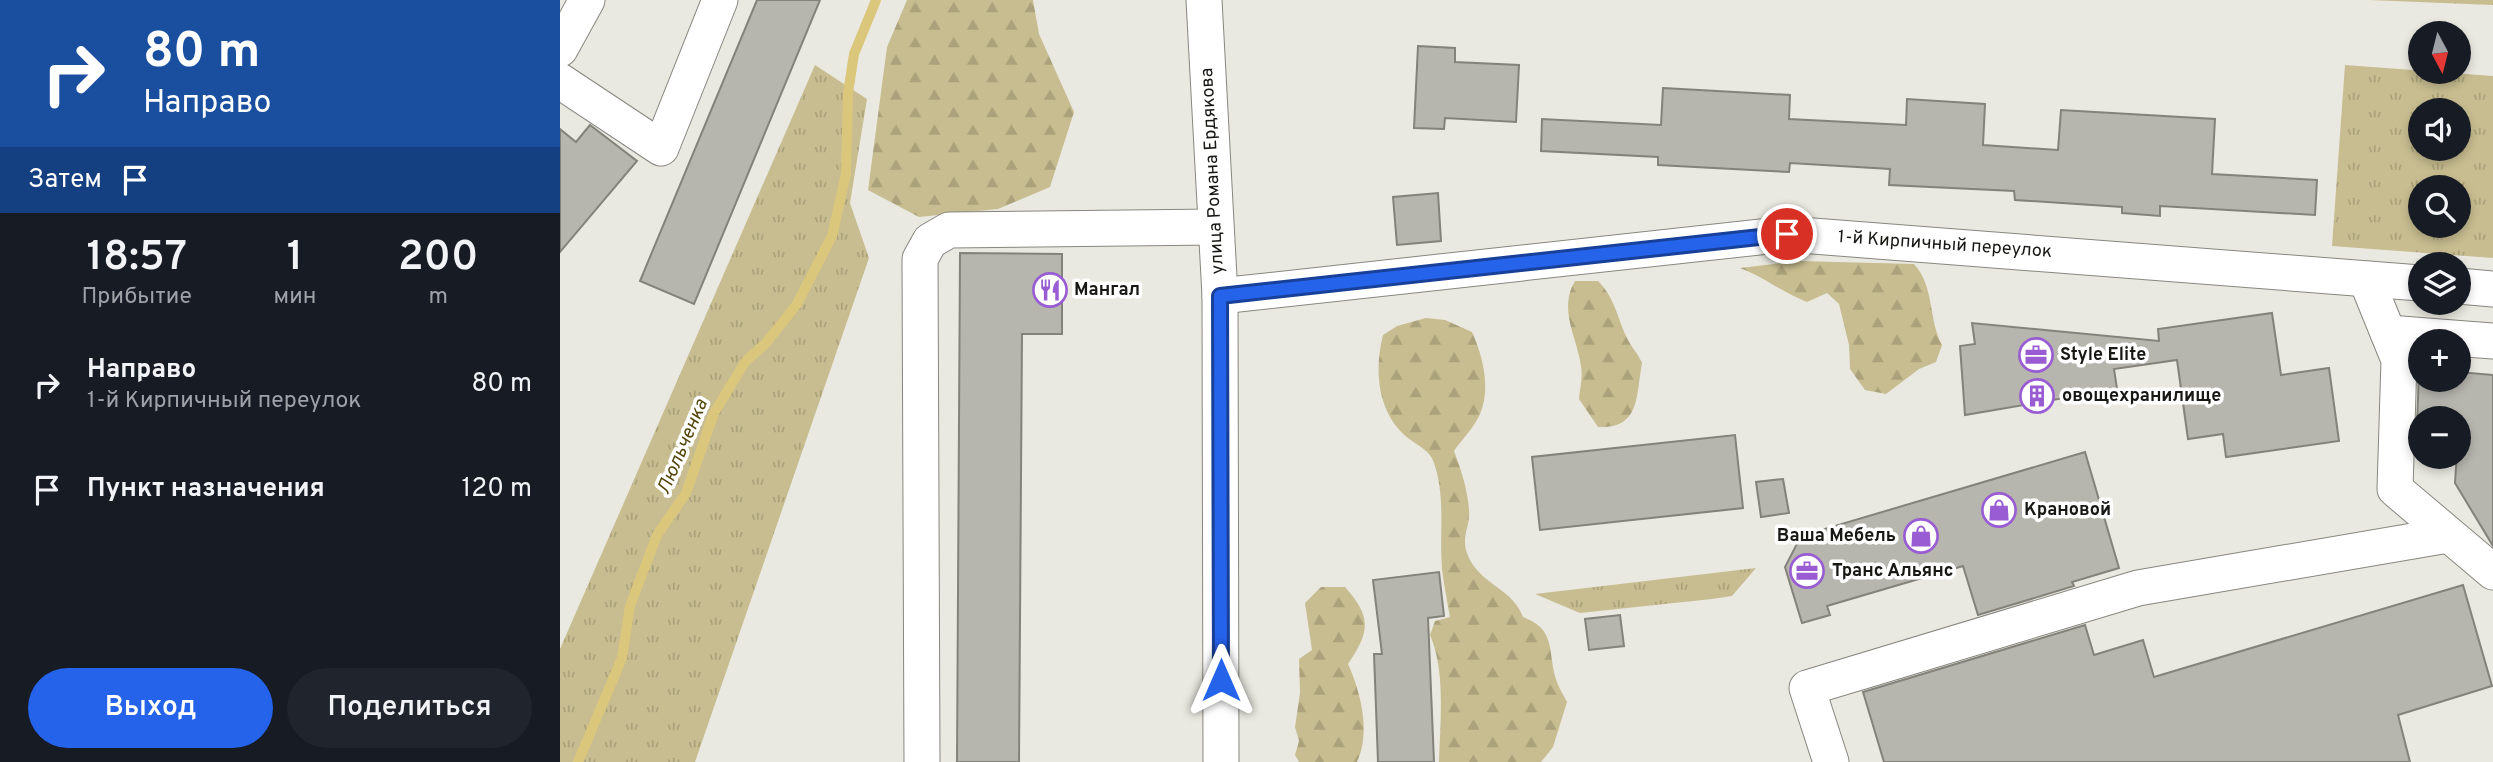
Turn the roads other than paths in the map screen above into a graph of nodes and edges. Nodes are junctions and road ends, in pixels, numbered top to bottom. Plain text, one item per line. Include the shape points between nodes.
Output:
1 (587, 0) edge
2 (720, 0) edge
3 (1204, 0) edge
4 (560, 49) edge
5 (560, 81) edge
6 (1215, 227) junction
7 (2366, 279) junction
8 (2408, 282) edge
9 (2471, 287) edge
10 (2493, 289) edge
11 (1220, 296) junction
12 (2388, 333) junction
13 (2493, 341) edge
14 (2448, 535) junction
15 (2493, 572) edge
16 (922, 762) edge
17 (1221, 762) edge
18 (1831, 762) edge

1 - 4 street
2 - 5 street via 661,148
3 - 6 street, улица Романа Ердякова
6 - 11 street, улица Романа Ердякова
6 - 16 street via 949,230 929,242 920,259
7 - 8 street, 1-й Кирпичный переулок
7 - 11 street, 1-й Кирпичный переулок via 1787,234
7 - 12 street
9 - 10 street
11 - 17 street, улица Романа Ердякова
12 - 13 street
12 - 14 street via 2399,360 2395,489
14 - 15 street
14 - 18 street via 2138,588 1807,688

